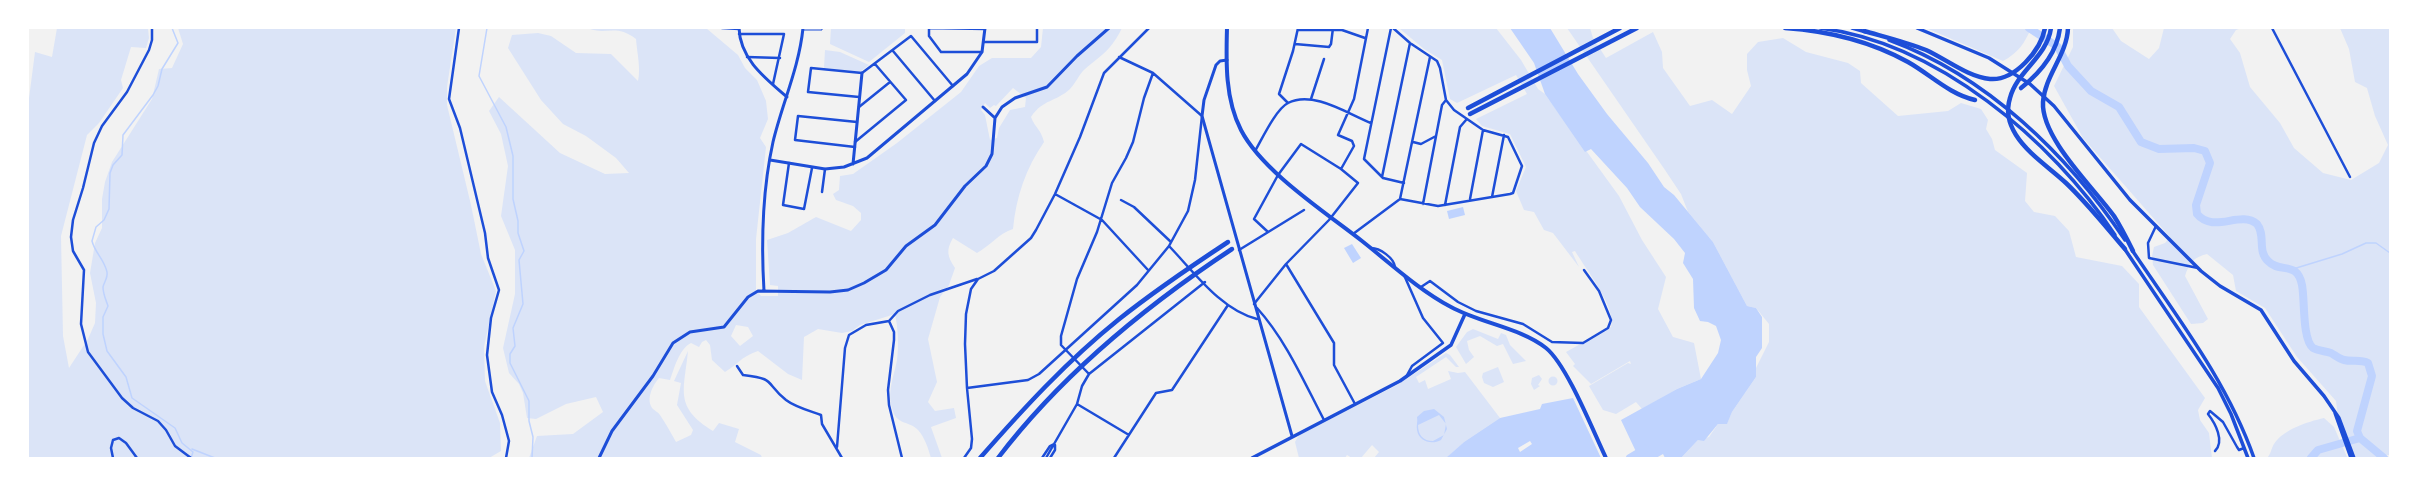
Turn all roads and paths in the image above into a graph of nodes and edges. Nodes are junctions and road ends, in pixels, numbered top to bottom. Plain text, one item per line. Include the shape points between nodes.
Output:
1 (152, 28) edge
2 (459, 28) edge
3 (722, 28) edge
4 (739, 28) edge
5 (822, 28) edge
6 (1037, 28) edge
7 (1109, 28) edge
8 (1149, 28) edge
9 (1227, 28) edge
10 (1368, 28) edge
11 (1392, 28) edge
12 (1620, 28) edge
13 (1636, 28) edge
14 (1785, 28) edge
15 (1820, 28) edge
16 (1852, 28) edge
17 (1917, 28) edge
18 (2045, 28) edge
19 (2051, 28) edge
20 (2060, 28) edge
21 (2068, 28) edge
22 (2272, 28) edge
23 (803, 29) edge
24 (985, 29) edge
25 (1298, 29) edge
26 (1333, 29) edge
27 (1864, 31) junction
28 (740, 34) junction
29 (1366, 38) junction
30 (984, 42) junction
31 (1410, 43) junction
32 (1295, 44) junction
33 (893, 51) junction
34 (982, 52) junction
35 (1119, 56) junction
36 (747, 57) junction
37 (1430, 57) junction
38 (780, 58) junction
39 (1324, 59) dead end
40 (1227, 60) junction
41 (875, 64) junction
42 (1153, 73) junction
43 (862, 74) junction
44 (890, 82) junction
45 (773, 84) junction
46 (953, 86) junction
47 (2022, 88) dead end
48 (787, 97) junction
49 (859, 97) junction
50 (1311, 99) junction
51 (1446, 100) junction
52 (1975, 100) dead end
53 (935, 101) junction
54 (1288, 103) junction
55 (983, 106) dead end
56 (858, 108) junction
57 (1468, 108) dead end
58 (1347, 113) junction
59 (1470, 114) dead end
60 (1202, 116) junction
61 (995, 118) junction
62 (1466, 120) junction
63 (857, 122) junction
64 (1371, 123) junction
65 (1483, 130) junction
66 (1504, 135) junction
67 (1436, 136) junction
68 (855, 142) junction
69 (1413, 142) junction
70 (855, 147) junction
71 (1255, 151) junction
72 (770, 160) junction
73 (789, 164) junction
74 (853, 164) junction
75 (812, 168) junction
76 (1341, 168) junction
77 (825, 169) junction
78 (1278, 175) junction
79 (1382, 177) junction
80 (2350, 177) dead end
81 (1404, 183) junction
82 (822, 192) dead end
83 (1055, 194) junction
84 (1492, 196) junction
85 (1400, 199) junction
86 (1470, 199) junction
87 (1121, 200) dead end
88 (1423, 204) junction
89 (1445, 205) junction
90 (1297, 209) dead end
91 (1304, 210) dead end
92 (1300, 213) junction
93 (1284, 216) dead end
94 (1331, 217) junction
95 (1102, 220) junction
96 (1287, 221) junction
97 (2156, 226) junction
98 (1268, 232) junction
99 (1353, 234) junction
100 (1172, 242) junction
101 (1228, 242) dead end
102 (1169, 246) junction
103 (1232, 249) dead end
104 (2125, 249) junction
105 (1239, 250) junction
106 (2133, 251) junction
107 (1286, 264) junction
108 (2198, 268) junction
109 (1148, 270) junction
110 (1584, 270) dead end
111 (1404, 275) junction
112 (978, 278) junction
113 (1204, 282) junction
114 (1421, 287) junction
115 (764, 291) junction
116 (1228, 305) junction
117 (1254, 305) junction
118 (1465, 314) junction
119 (1258, 319) junction
120 (889, 322) junction
121 (1066, 350) junction
122 (737, 366) dead end
123 (1088, 373) junction
124 (1406, 377) junction
125 (967, 388) junction
126 (1077, 404) junction
127 (1355, 405) junction
128 (2335, 412) junction
129 (1324, 420) junction
130 (1129, 435) junction
131 (1292, 436) junction
132 (1054, 444) junction
133 (837, 447) junction
134 (2244, 448) junction
135 (2215, 451) dead end
136 (113, 458) edge
137 (137, 458) edge
138 (191, 458) edge
139 (506, 458) edge
140 (599, 458) edge
141 (842, 458) edge
142 (902, 458) edge
143 (964, 458) edge
144 (980, 458) edge
145 (998, 458) edge
146 (1042, 458) edge
147 (1046, 458) edge
148 (1050, 458) edge
149 (1114, 458) edge
150 (1252, 458) edge
151 (1606, 458) edge
152 (2248, 458) edge
153 (2254, 458) edge
154 (2351, 458) edge
155 (2354, 458) edge

1 - 138 street via 149,50 127,92 106,120 94,143 72,230 73,251 85,274 82,333 88,352 117,392 133,408 158,421 174,446
2 - 139 street via 449,99 460,128 485,233 488,258 499,290 491,318 487,355 492,392 509,441
3 - 4 street
4 - 28 street
5 - 23 lane
6 - 30 street via 1037,42
7 - 61 street via 1047,87 1010,101 1002,107
8 - 35 street
9 - 40 highway
10 - 29 street
11 - 31 street
11 - 64 street
12 - 57 highway
13 - 59 highway
14 - 52 highway via 1828,33 1867,44 1910,64 1950,90
15 - 104 main road via 1853,34 1891,47 1935,68 1976,94 2015,124 2058,164 2097,209
16 - 27 main road
17 - 97 main road via 1994,60 2030,84 2054,106 2107,173
18 - 27 highway via 2032,54 2018,69 2005,77 1993,79 1979,77 1915,46
19 - 104 highway via 2042,52 2019,79 2012,92 2008,115 2013,130 2023,144 2083,200
20 - 47 highway via 2050,55
21 - 106 highway via 2064,49 2047,84 2043,108 2049,131 2115,218
22 - 80 street
23 - 48 street via 797,65
24 - 30 street
24 - 34 street via 928,28 929,36 941,52
25 - 26 street
25 - 32 street
26 - 29 street
26 - 32 street via 1329,47
27 - 106 main road via 1893,41 1928,58 2003,106 2068,166 2099,202
28 - 36 street
28 - 38 street via 784,34
29 - 58 street via 1354,99
30 - 34 street
31 - 37 street
31 - 79 street
32 - 54 street via 1279,94
33 - 41 street
33 - 46 street via 911,36
33 - 53 street
34 - 46 street via 972,68
35 - 42 street
35 - 83 street via 1101,79 1080,137
36 - 38 street
36 - 45 street
37 - 51 street via 1437,61 1440,68
37 - 69 street
38 - 45 street
39 - 50 street
40 - 60 street via 1216,65 1204,100
40 - 71 highway via 1232,108 1241,130
41 - 43 street
41 - 44 street
42 - 60 street
42 - 95 street via 1132,142 1112,183
43 - 49 street
43 - 49 street via 811,68 808,92
44 - 56 street
44 - 68 street via 906,100
45 - 48 street
46 - 53 street
48 - 72 street
49 - 56 street
50 - 54 street
50 - 58 street
51 - 62 street
51 - 67 street via 1442,105
53 - 74 street via 867,158
54 - 71 street via 1276,116
55 - 61 street
56 - 63 street
58 - 64 street
58 - 76 street via 1338,135 1352,141 1354,146
60 - 100 street via 1195,180 1188,211
60 - 105 street
61 - 115 street via 992,154 986,166 965,186 935,225 906,246 886,270 848,290
62 - 65 street
62 - 89 street via 1460,127
63 - 68 street
63 - 70 street via 798,116 795,140
64 - 79 street via 1365,161
65 - 66 street
65 - 86 street
66 - 84 street
66 - 84 street via 1508,136 1514,145 1522,168 1513,193
67 - 69 street via 1421,144
67 - 88 street
68 - 70 street
69 - 81 street
70 - 74 street
71 - 78 highway
72 - 73 street
72 - 115 street via 761,234
73 - 75 street
73 - 75 street via 783,205 804,209
74 - 77 street
75 - 77 street
76 - 78 street via 1300,144
76 - 94 street via 1358,183
77 - 82 street
78 - 94 highway
78 - 98 street via 1254,219
79 - 81 street via 1388,181
81 - 85 street
83 - 95 street
83 - 112 street via 1030,238 994,271
84 - 86 street
85 - 88 street
85 - 99 street
86 - 89 street
87 - 100 street via 1134,207
88 - 89 street
90 - 92 street
91 - 92 street
92 - 96 street
93 - 96 street
94 - 99 highway
94 - 107 street
95 - 109 street
95 - 121 street via 1078,279 1060,336 1061,345
96 - 98 street
97 - 108 main road
97 - 108 street via 2148,244 2149,258
98 - 105 street
99 - 111 highway
100 - 102 street
101 - 144 highway via 1148,298 1096,339 1034,398
102 - 109 street
102 - 113 street
103 - 145 highway via 1170,291 1102,347 1041,406
104 - 134 main road via 2215,384 2231,414
105 - 117 street
106 - 153 main road via 2223,386
107 - 117 street
107 - 127 street via 1334,343 1334,365
108 - 128 main road via 2220,286 2262,310 2294,361
109 - 121 street via 1137,284
110 - 114 street via 1599,291 1611,320 1608,328 1583,343 1552,342 1523,324 1476,311 1458,302 1430,281
111 - 114 highway
111 - 124 street via 1423,318 1443,343 1412,366
112 - 120 street via 930,295 898,311
112 - 125 street via 971,289 966,314
113 - 116 street
113 - 123 street
114 - 118 highway
115 - 140 street via 758,291 748,297 724,327 690,332 673,343 653,376 612,431
116 - 119 street via 1243,315
116 - 130 street via 1172,390 1156,393
117 - 119 street
117 - 129 street via 1266,316 1294,362
118 - 124 main road via 1451,345
118 - 151 highway via 1540,344 1554,355 1567,376
119 - 131 street
120 - 133 street via 861,327 847,338
120 - 142 street via 894,332 888,390 889,405
121 - 123 street
121 - 125 street via 1035,378
122 - 133 street via 743,374 757,375 771,382 791,403 820,415 822,424
123 - 126 street
124 - 127 main road
125 - 143 street via 972,439 971,448
126 - 130 street
126 - 132 street
127 - 129 main road
128 - 154 main road
128 - 155 main road
129 - 131 main road
130 - 149 street
131 - 150 main road
132 - 146 street
132 - 147 street
132 - 148 street via 1055,450
133 - 141 street
134 - 135 street via 2237,448 2223,422 2210,411 2208,414 2214,420 2218,432 2218,445
134 - 152 main road
136 - 137 street via 112,444 119,438 126,442

